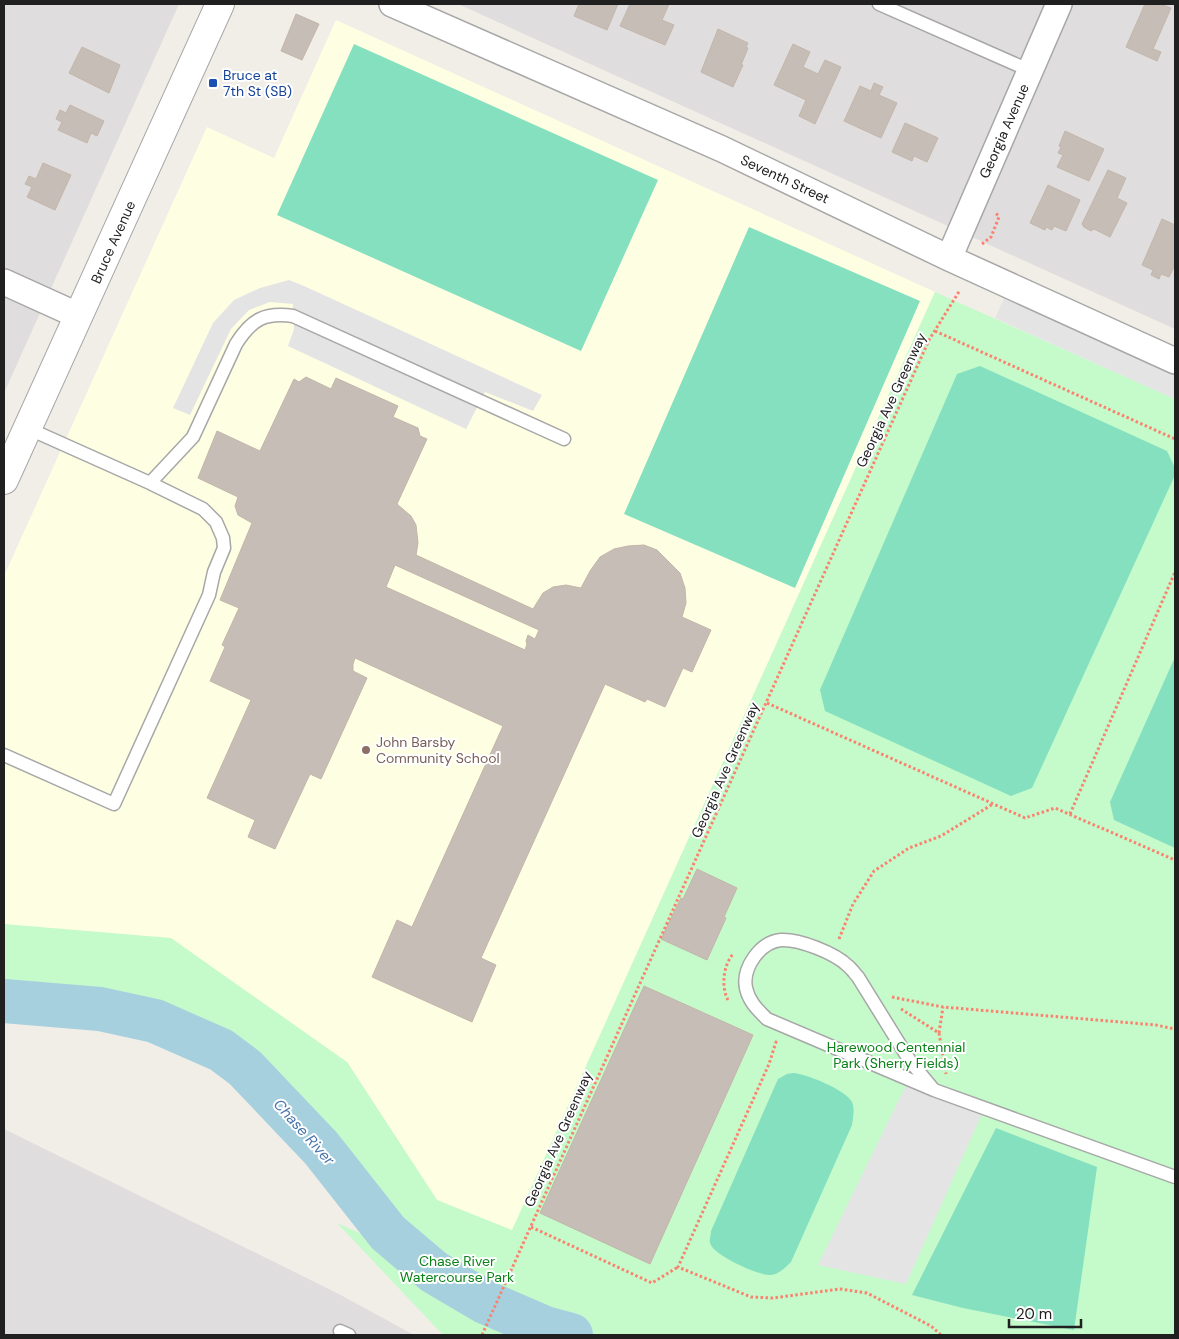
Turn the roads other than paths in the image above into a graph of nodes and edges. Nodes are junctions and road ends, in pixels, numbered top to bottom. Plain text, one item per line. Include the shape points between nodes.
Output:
1 (220, 4) edge
2 (392, 4) edge
3 (879, 4) edge
4 (1060, 4) edge
5 (1031, 71) junction
6 (948, 258) junction
7 (4, 282) edge
8 (79, 316) junction
9 (1175, 361) edge
10 (26, 428) junction
11 (564, 439) dead end
12 (4, 480) edge
13 (150, 483) junction
14 (4, 755) edge
15 (934, 1090) junction
16 (1175, 1178) edge

1 - 8 street, Bruce Avenue
2 - 6 street, Seventh Street via 722,149
3 - 5 lane
4 - 5 street, Georgia Avenue
5 - 6 street, Georgia Avenue
6 - 9 street, Seventh Street
7 - 8 street
8 - 10 street, Bruce Avenue
10 - 12 street, Bruce Avenue
10 - 13 lane
11 - 13 lane via 292,316 278,314 264,316 244,332 193,436
13 - 14 lane via 203,509 216,522 224,548 209,595 114,804
15 - 15 lane via 910,1061 849,966 834,956 796,941 779,940 761,949 748,968 745,987 752,1005 767,1019
15 - 16 lane

